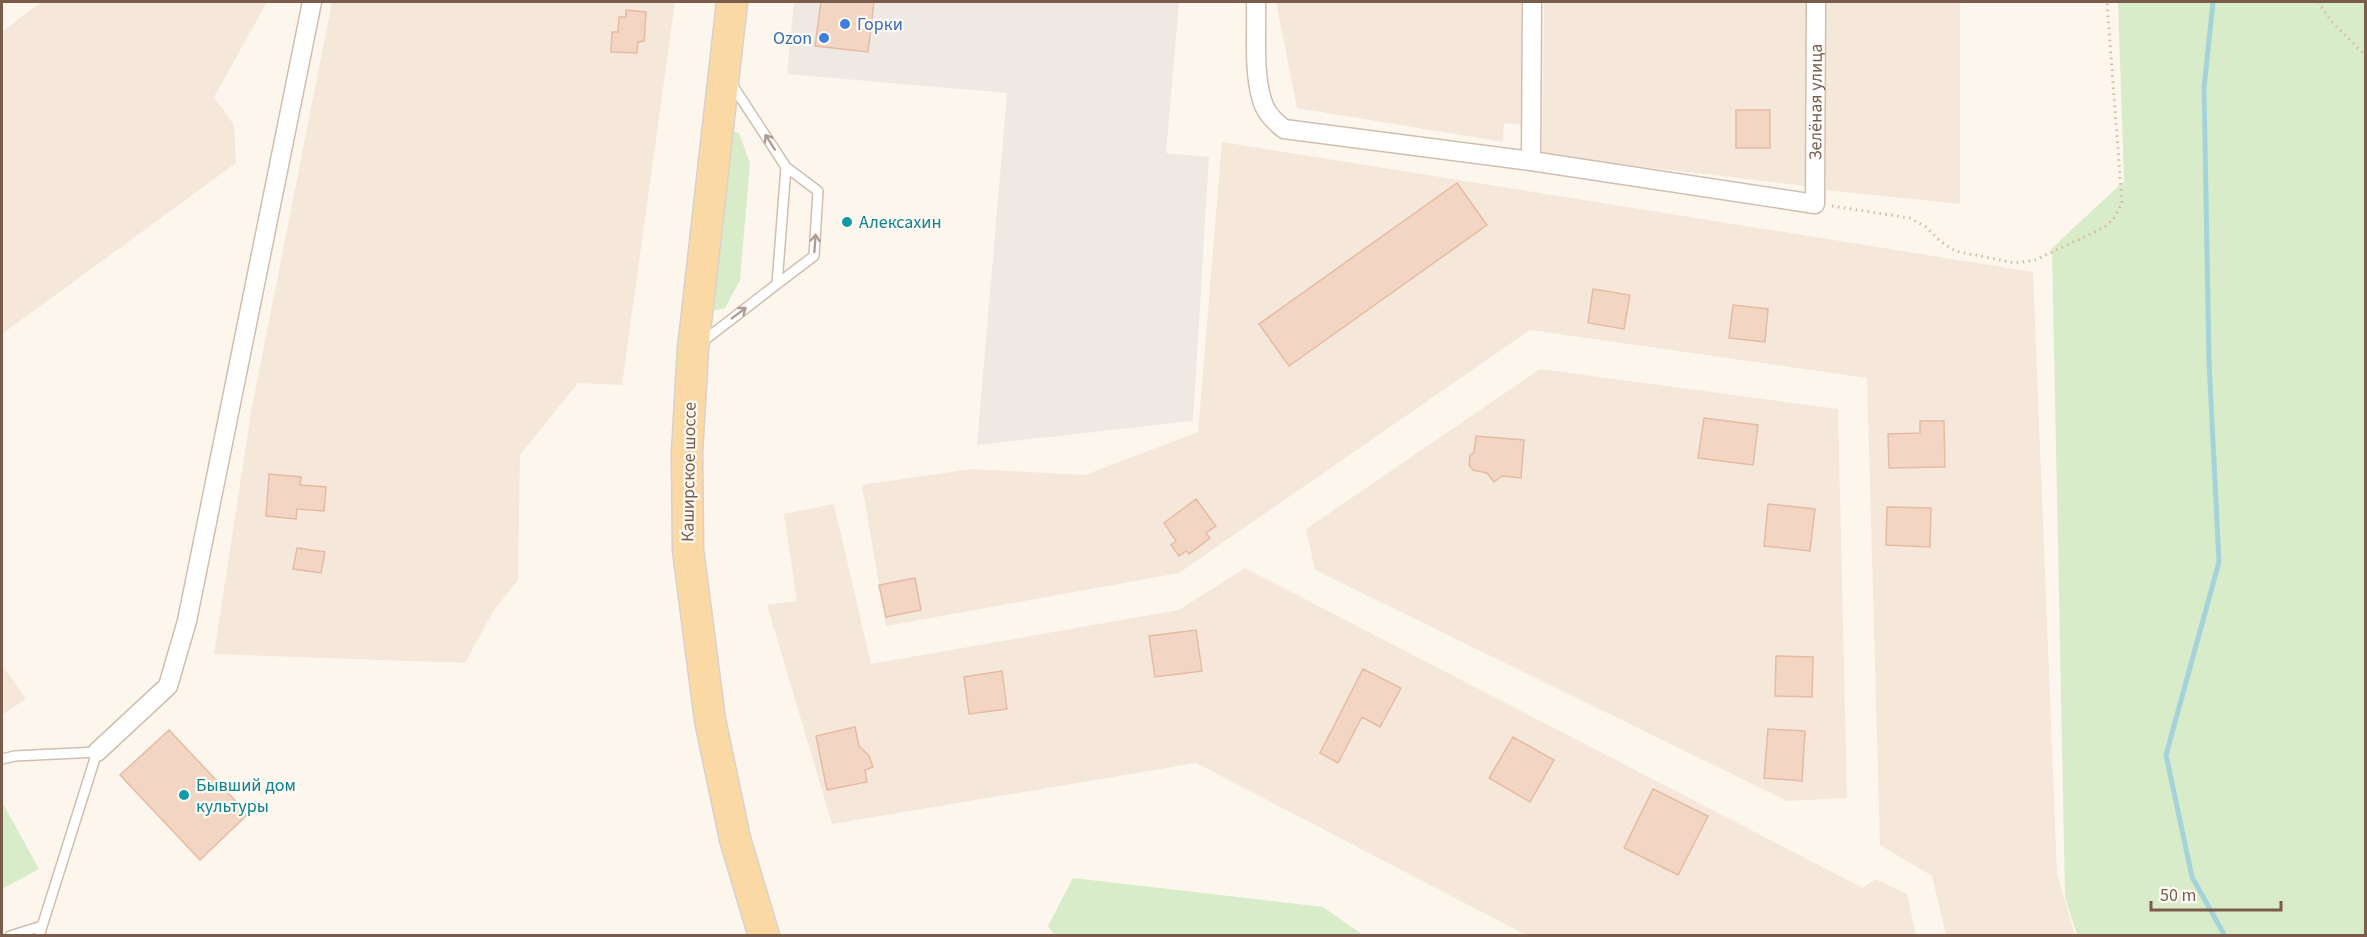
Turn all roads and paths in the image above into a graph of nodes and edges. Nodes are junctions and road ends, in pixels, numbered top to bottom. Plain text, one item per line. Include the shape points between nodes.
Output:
1 (312, 2) edge
2 (732, 2) edge
3 (1256, 2) edge
4 (1532, 2) edge
5 (1816, 2) edge
6 (2107, 2) edge
7 (2318, 2) edge
8 (2366, 56) edge
9 (724, 72) junction
10 (1531, 161) junction
11 (786, 167) junction
12 (1815, 204) junction
13 (777, 284) junction
14 (693, 349) junction
15 (97, 752) junction
16 (2, 759) edge
17 (41, 931) edge
18 (10, 936) edge
19 (764, 936) edge

1 - 15 street via 184,632 168,686
2 - 9 main road, Каширское шоссе
3 - 10 street via 1262,102 1272,120 1284,129
4 - 10 street
5 - 12 street, Зелёная улица
6 - 12 path via 2122,203 2105,227 2035,260 2015,263 1955,251 1910,218
7 - 8 path
11 -> 9 lane
9 - 14 main road, Каширское шоссе
10 - 12 street
11 - 13 lane
13 -> 11 lane via 814,256 818,191
14 -> 13 lane
14 - 19 main road, Каширское шоссе via 687,452 688,550 700,655 735,839
15 - 16 lane
15 - 17 lane
17 - 18 lane

